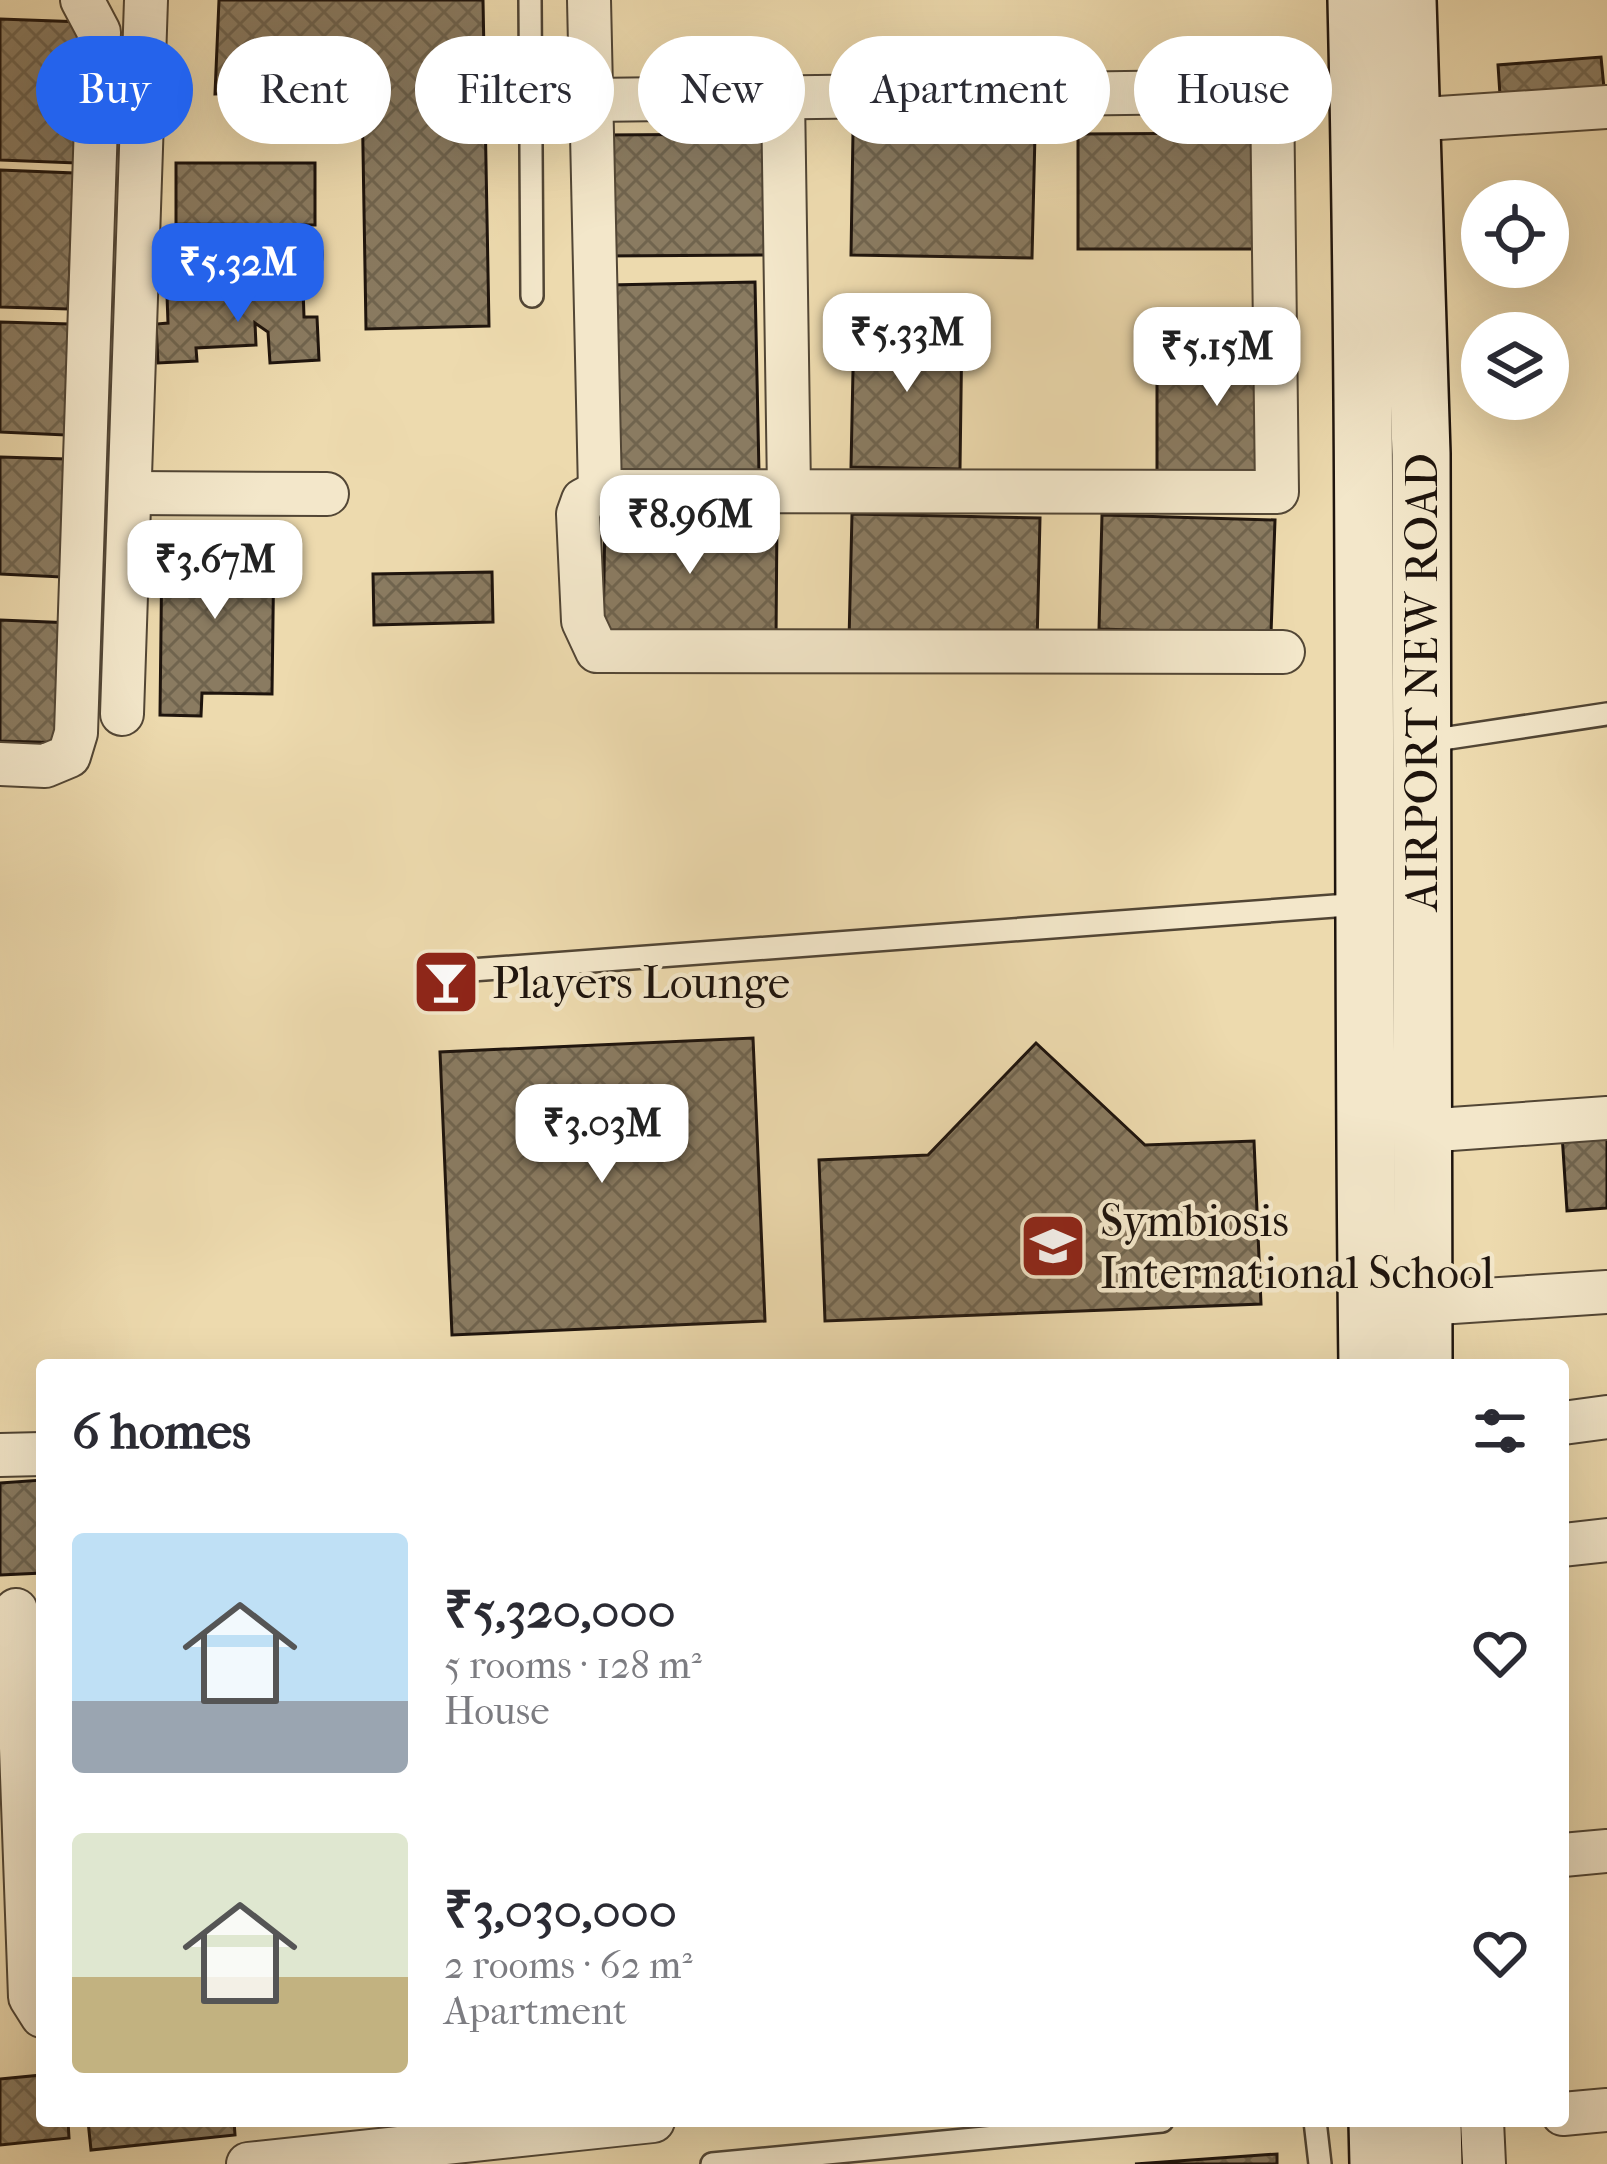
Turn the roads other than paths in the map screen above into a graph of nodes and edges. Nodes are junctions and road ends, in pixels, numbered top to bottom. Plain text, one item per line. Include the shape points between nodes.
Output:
1 (82, 0) edge
2 (146, 0) edge
3 (530, 0) edge
4 (589, 0) edge
5 (1357, 0) edge
6 (1407, 0) edge
7 (590, 36) edge
8 (805, 97) edge
9 (1607, 106) edge
10 (1409, 120) junction
11 (592, 144) edge
12 (784, 144) edge
13 (141, 254) junction
14 (301, 255) dead end
15 (532, 296) dead end
16 (789, 489) junction
17 (600, 491) junction
18 (131, 494) junction
19 (327, 494) dead end
20 (1283, 652) dead end
21 (122, 714) dead end
22 (1607, 714) edge
23 (1421, 742) junction
24 (0, 764) edge
25 (1362, 904) junction
26 (444, 971) dead end
27 (1607, 1118) edge
28 (1423, 1131) junction
29 (1607, 1292) edge
30 (1423, 1304) junction
31 (1368, 1359) edge
32 (1423, 1359) edge
33 (1607, 1418) edge
34 (1569, 1422) edge
35 (36, 1454) edge
36 (0, 1455) edge
37 (1607, 1540) edge
38 (1569, 1544) edge
39 (19, 1610) edge
40 (1607, 1851) edge
41 (1569, 1855) edge
42 (36, 2006) edge
43 (1607, 2110) edge
44 (1569, 2113) edge
45 (596, 2127) edge
46 (1099, 2127) edge
47 (1316, 2127) edge
48 (1378, 2127) edge
49 (1432, 2127) edge
50 (1482, 2127) edge
51 (248, 2164) edge
52 (712, 2164) edge
53 (1320, 2164) edge
54 (1379, 2164) edge
55 (1433, 2164) edge
56 (1484, 2164) edge

1 - 24 street via 99,32 76,733 68,756 44,766
2 - 13 street
3 - 15 lane
4 - 7 street
5 - 25 main road, AIRPORT NEW ROAD via 1367,455
6 - 10 main road, AIRPORT NEW ROAD
8 - 16 street via 1272,91 1276,492
9 - 10 street
10 - 23 main road, AIRPORT NEW ROAD
11 - 17 street
12 - 16 street
13 - 14 street
13 - 18 street
16 - 17 street
17 - 20 street via 583,500 578,514 583,621 598,651
18 - 19 street
18 - 21 street
22 - 23 lane
23 - 28 main road, AIRPORT NEW ROAD
25 - 26 lane
25 - 31 main road, AIRPORT NEW ROAD
27 - 28 street
28 - 30 main road, AIRPORT NEW ROAD
29 - 30 street
30 - 32 main road, AIRPORT NEW ROAD
33 - 34 street
35 - 36 street
37 - 38 street
39 - 42 street
40 - 41 street
43 - 44 street
45 - 51 street
46 - 52 lane
47 - 53 lane
48 - 54 main road
49 - 55 main road
50 - 56 street

